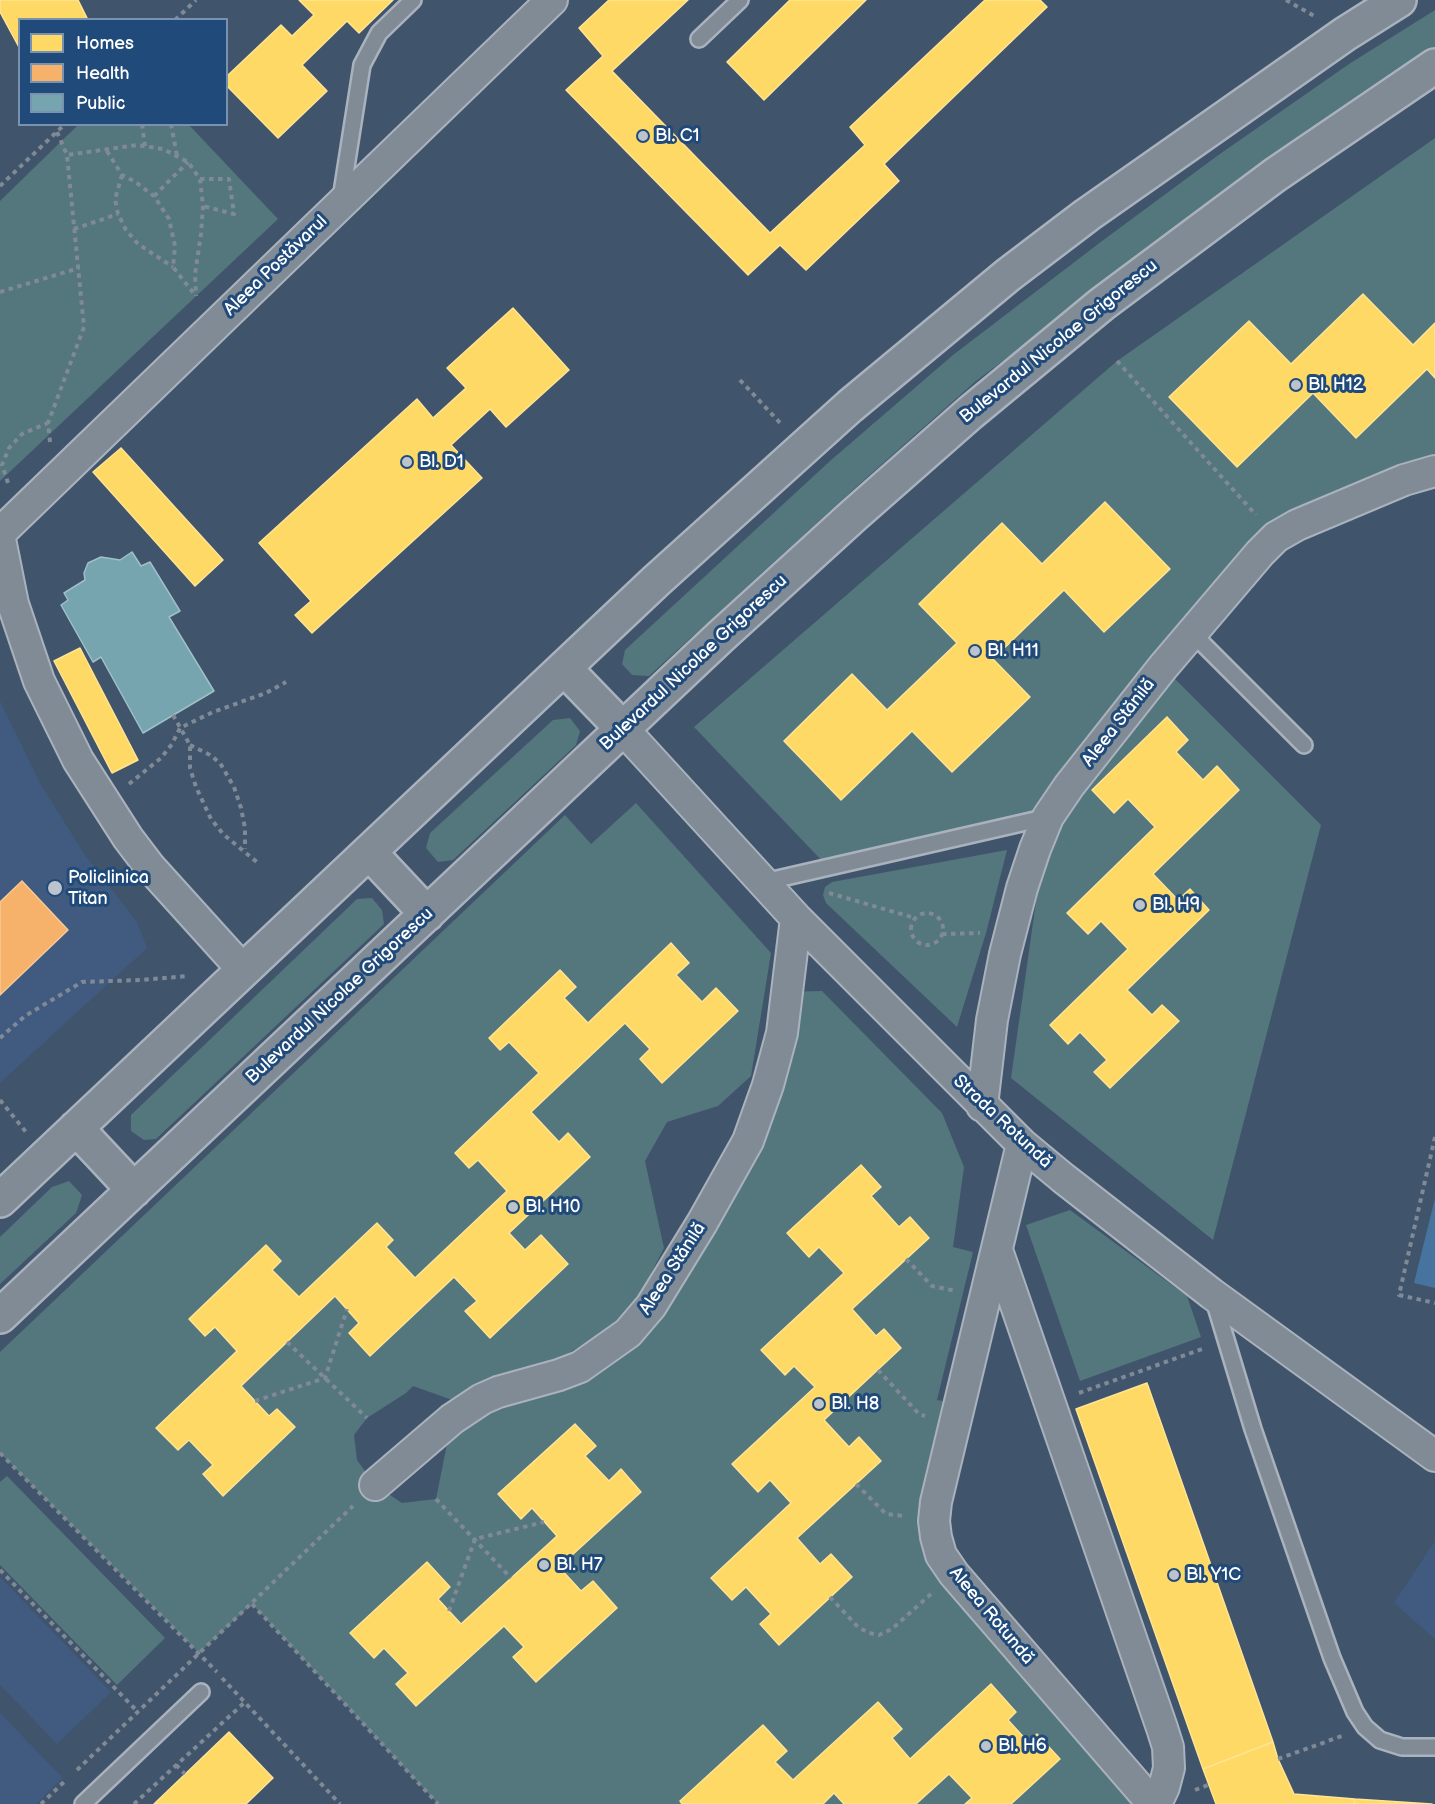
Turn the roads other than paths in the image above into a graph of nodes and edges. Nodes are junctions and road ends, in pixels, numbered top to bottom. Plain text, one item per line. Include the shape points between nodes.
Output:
1 (413, 0) edge
2 (552, 0) edge
3 (740, 0) edge
4 (1399, 0) edge
5 (699, 39) dead end
6 (1435, 66) edge
7 (341, 204) junction
8 (1435, 471) edge
9 (10, 524) edge
10 (0, 539) edge
11 (8, 619) edge
12 (1192, 633) junction
13 (564, 668) junction
14 (623, 729) junction
15 (1304, 745) dead end
16 (1048, 817) junction
17 (369, 852) junction
18 (764, 882) junction
19 (428, 914) junction
20 (796, 918) junction
21 (244, 971) junction
22 (982, 1106) junction
23 (76, 1128) junction
24 (1022, 1144) junction
25 (135, 1190) junction
26 (0, 1200) edge
27 (997, 1250) junction
28 (1212, 1294) junction
29 (0, 1316) edge
30 (1435, 1456) edge
31 (375, 1485) road end
32 (201, 1692) dead end
33 (1435, 1747) edge
34 (83, 1804) edge
35 (1155, 1804) edge

1 - 7 lane via 379,33 362,65
2 - 7 street, Aleea Postăvarul
3 - 5 lane
4 - 13 main road via 1326,46 1087,215 922,345 803,448
6 - 14 main road, Bulevardul Nicolae Grigorescu via 1275,175 1102,304 854,515
7 - 9 street, Aleea Postăvarul
8 - 12 street, Aleea Stănilă via 1404,480 1276,537
10 - 11 street
11 - 21 street via 78,760 104,802 150,867
12 - 15 lane
12 - 16 street, Aleea Stănilă
13 - 14 main road
13 - 17 main road
14 - 18 street, Strada Rotundă
14 - 19 main road, Bulevardul Nicolae Grigorescu
16 - 18 lane
16 - 22 street, Aleea Stănilă via 1022,888 1005,954
17 - 19 main road
17 - 21 main road
18 - 20 street, Strada Rotundă
19 - 25 main road, Bulevardul Nicolae Grigorescu
20 - 22 street, Strada Rotundă
20 - 31 street, Aleea Stănilă via 782,1033 748,1141 651,1306 628,1334 580,1367 482,1399 452,1419
21 - 23 main road
22 - 24 street, Strada Rotundă
23 - 25 main road
23 - 26 main road
24 - 27 street, Aleea Rotundă
24 - 28 street, Strada Rotundă
25 - 29 main road, Bulevardul Nicolae Grigorescu
27 - 35 street, Aleea Rotundă via 1168,1747 1169,1768
27 - 35 street, Aleea Rotundă via 936,1502 934,1521 941,1555
28 - 30 street, Strada Rotundă
28 - 33 lane via 1253,1429 1332,1658 1355,1713 1380,1740 1402,1747
32 - 34 lane

